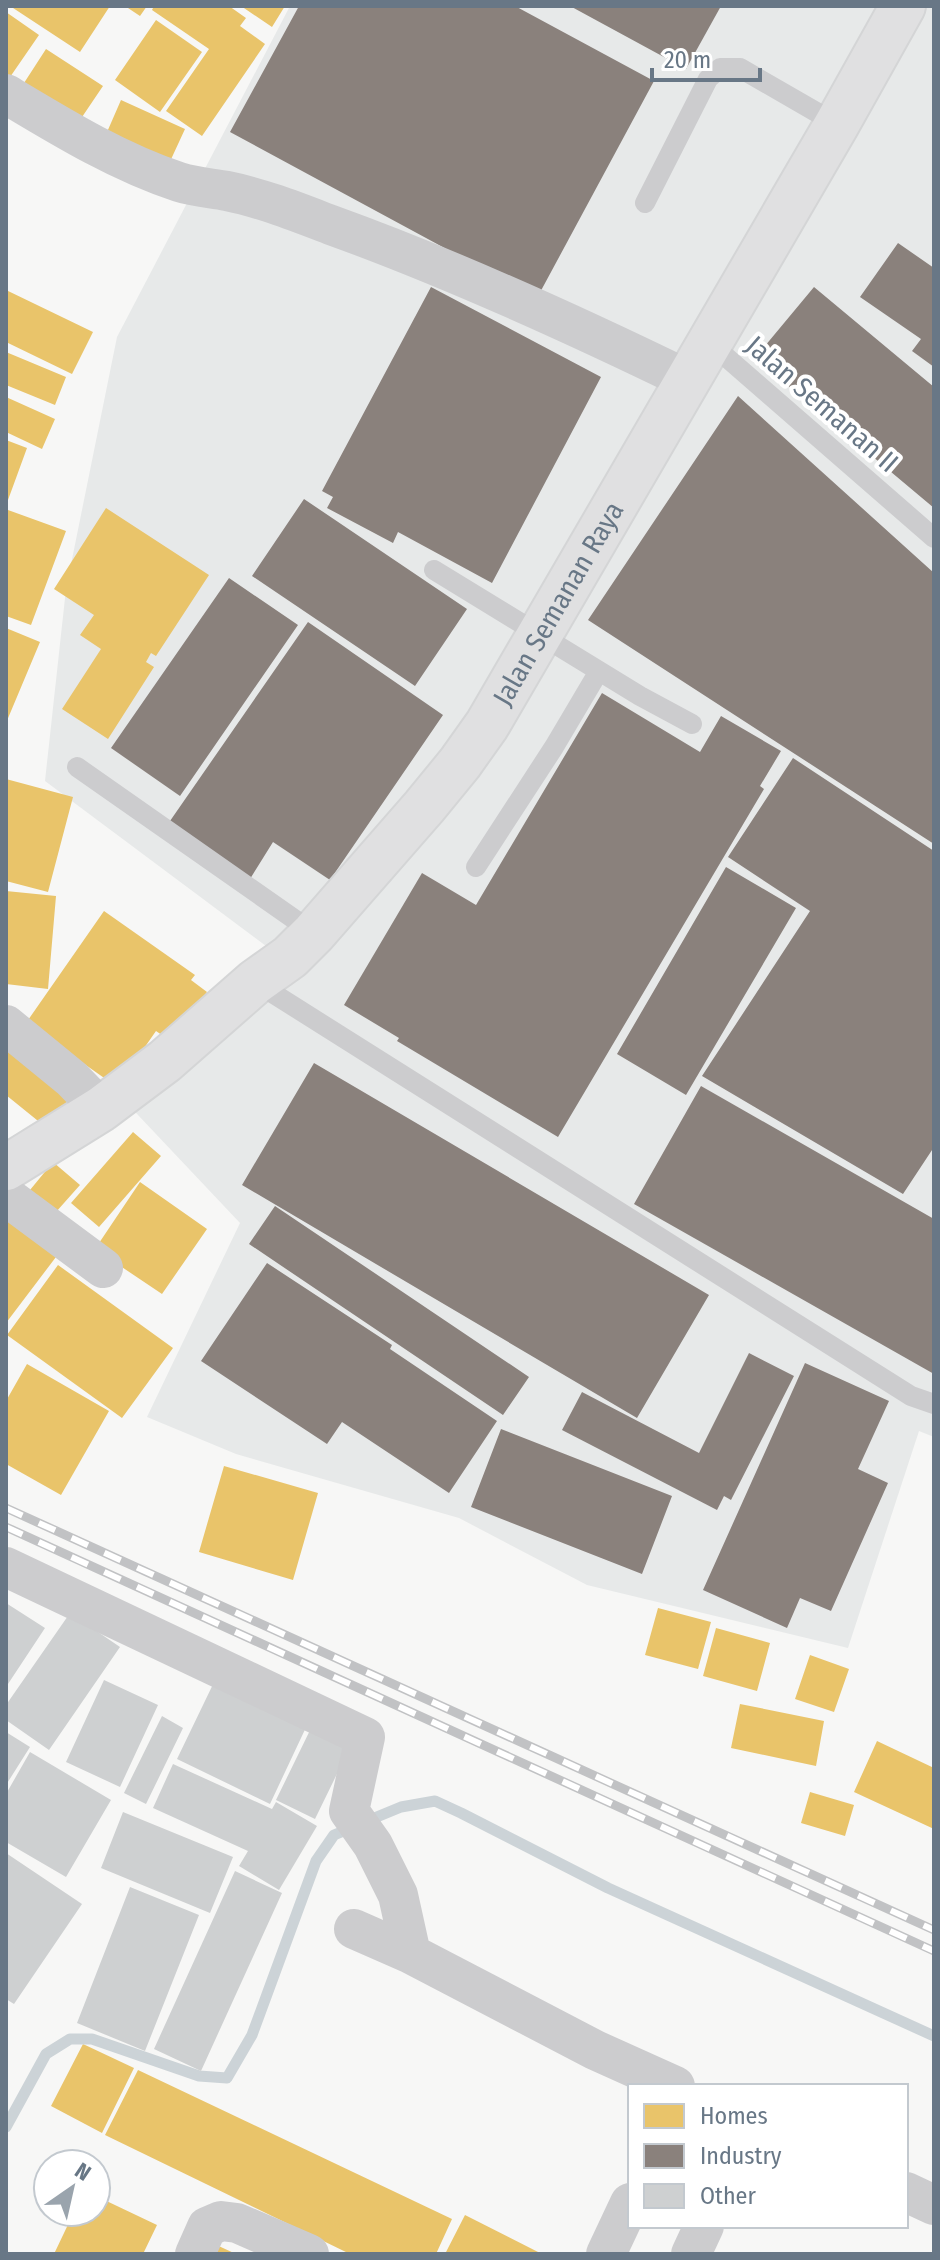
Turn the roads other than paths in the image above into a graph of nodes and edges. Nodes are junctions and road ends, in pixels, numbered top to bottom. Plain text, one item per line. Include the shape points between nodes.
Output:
1 (903, 6) edge
2 (6, 94) edge
3 (837, 124) junction
4 (645, 203) dead end
5 (710, 343) junction
6 (688, 380) junction
7 (934, 538) edge
8 (434, 570) dead end
9 (540, 634) junction
10 (599, 671) junction
11 (692, 724) dead end
12 (77, 767) dead end
13 (476, 867) dead end
14 (314, 933) junction
15 (255, 982) junction
16 (6, 1025) edge
17 (101, 1109) junction
18 (6, 1168) edge
19 (6, 1196) edge
20 (103, 1268) dead end
21 (934, 1404) edge
22 (6, 1567) edge
23 (354, 1929) dead end
24 (411, 1954) junction
25 (671, 2084) edge
26 (908, 2193) edge
27 (934, 2205) edge
28 (628, 2207) edge
29 (703, 2228) edge
30 (195, 2254) edge
31 (309, 2254) edge
32 (606, 2254) edge
33 (691, 2254) edge

1 - 3 street, Jalan Semanan Raya
2 - 6 street via 75,136 148,169 346,230 563,319
3 - 4 lane via 740,68 720,68 708,79
3 - 5 street, Jalan Semanan Raya
5 - 6 street, Jalan Semanan Raya
5 - 7 lane, Jalan Semanan II
6 - 9 street, Jalan Semanan Raya
8 - 9 lane
9 - 10 lane
9 - 14 street, Jalan Semanan Raya via 460,763
10 - 11 lane
10 - 13 lane
12 - 14 lane
14 - 15 street, Jalan Semanan Raya
15 - 17 street, Jalan Semanan Raya
15 - 21 lane via 911,1396
16 - 17 street
17 - 18 street, Jalan Semanan Raya
19 - 20 street
22 - 24 street via 365,1737 355,1820 398,1895
23 - 24 street
24 - 25 street
26 - 27 street
28 - 32 street
29 - 33 street
30 - 31 street via 207,2227 221,2221

